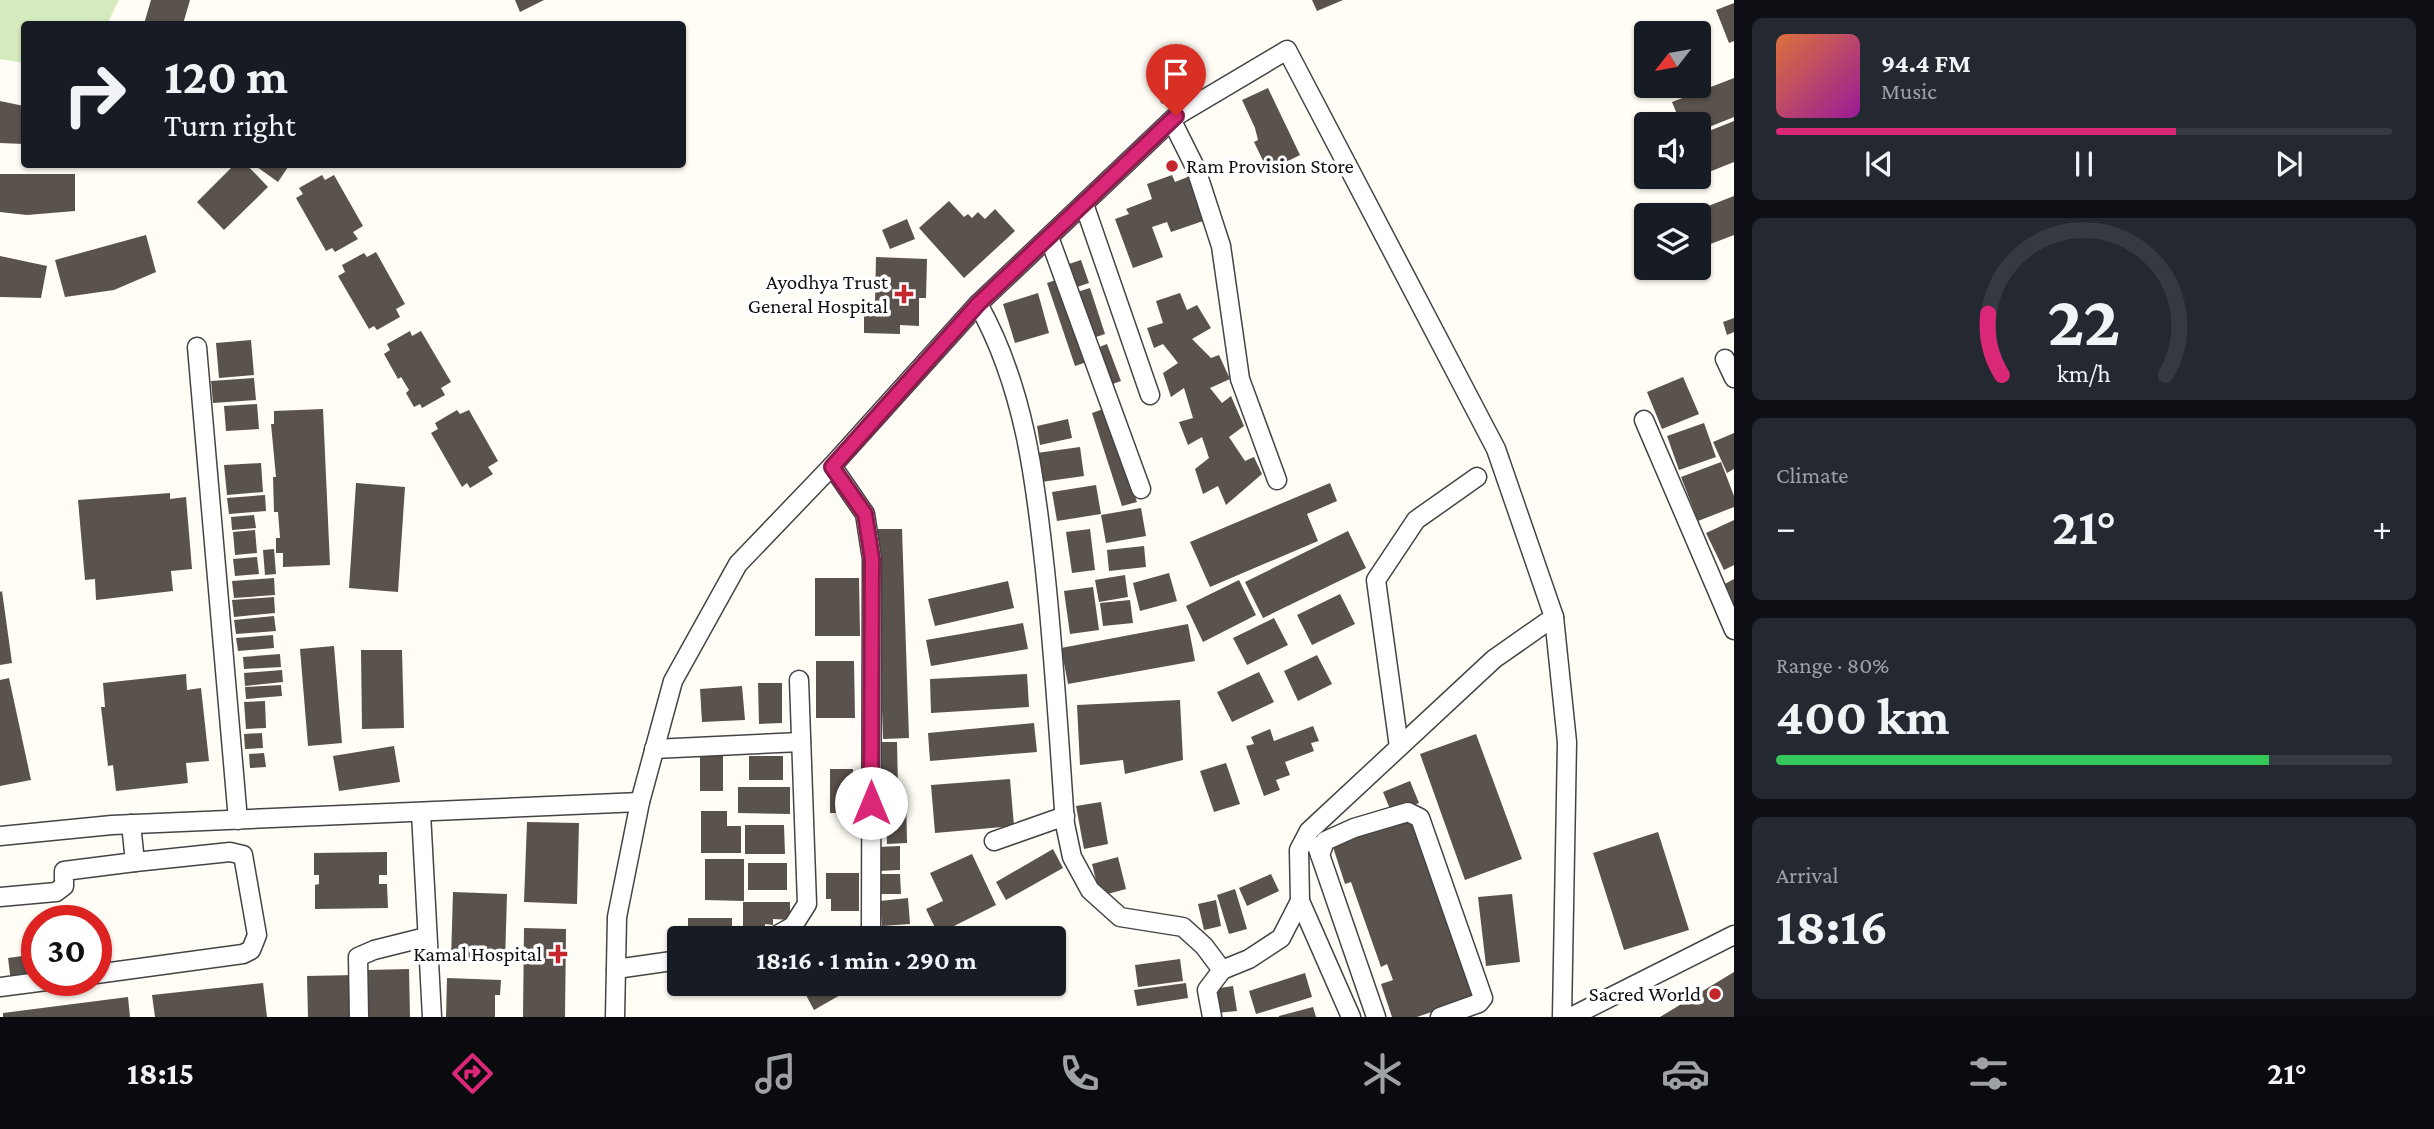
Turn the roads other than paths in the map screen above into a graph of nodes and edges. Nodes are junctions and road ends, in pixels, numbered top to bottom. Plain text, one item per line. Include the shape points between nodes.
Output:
1 (1172, 121) junction
2 (1084, 204) junction
3 (1049, 237) junction
4 (978, 304) junction
5 (197, 347) dead end
6 (1725, 359) dead end
7 (1734, 378) edge
8 (1150, 395) dead end
9 (1644, 420) dead end
10 (832, 467) junction
11 (1477, 477) dead end
12 (1277, 480) dead end
13 (1141, 489) dead end
14 (1554, 617) junction
15 (1734, 630) edge
16 (799, 680) dead end
17 (801, 741) junction
18 (1399, 747) junction
19 (654, 749) junction
20 (640, 802) junction
21 (421, 813) junction
22 (1065, 816) junction
23 (238, 820) junction
24 (131, 824) junction
25 (1309, 831) junction
26 (0, 836) edge
27 (994, 841) dead end
28 (1320, 855) junction
29 (135, 862) junction
30 (0, 897) edge
31 (1300, 901) junction
32 (793, 926) edge
33 (871, 926) edge
34 (1734, 935) edge
35 (426, 937) junction
36 (667, 962) edge
37 (616, 969) junction
38 (1222, 970) junction
39 (112, 972) edge
40 (21, 984) edge
41 (0, 987) edge
42 (359, 1017) edge
43 (432, 1017) edge
44 (615, 1017) edge
45 (1212, 1017) edge
46 (1351, 1017) edge
47 (1376, 1017) edge
48 (1440, 1017) edge
49 (1562, 1017) edge
50 (1571, 1017) edge

1 - 2 street
1 - 12 street via 1196,169 1221,246 1240,379
1 - 14 street via 1287,50 1496,449
2 - 3 street
2 - 8 street
3 - 4 street
3 - 13 street
4 - 10 street
4 - 22 street via 998,341 1016,392 1035,479
5 - 23 street
6 - 7 street
9 - 15 street
10 - 19 street via 738,564 673,681
10 - 33 street via 865,514 872,559
11 - 18 street via 1416,520 1376,580
14 - 18 street via 1494,659
14 - 49 street via 1567,741
16 - 17 street
17 - 19 street
17 - 32 street via 807,904
18 - 25 street
19 - 20 street
20 - 21 street
20 - 37 street via 617,917
21 - 23 street
21 - 35 street
22 - 27 street
22 - 38 street via 1072,858 1090,890 1120,917 1183,927
23 - 24 street
24 - 26 street
24 - 29 street
25 - 28 street
25 - 31 street via 1299,850
28 - 47 street
28 - 48 street via 1325,841 1354,828 1408,812 1420,818 1483,998
29 - 30 street via 64,871 64,886 56,892
29 - 39 street via 230,852 243,855 257,935 251,950 243,954
31 - 38 street via 1281,938
31 - 46 street
34 - 50 street
35 - 42 street via 358,957
35 - 43 street
36 - 37 street
37 - 44 street
38 - 45 street via 1207,990
40 - 41 street

